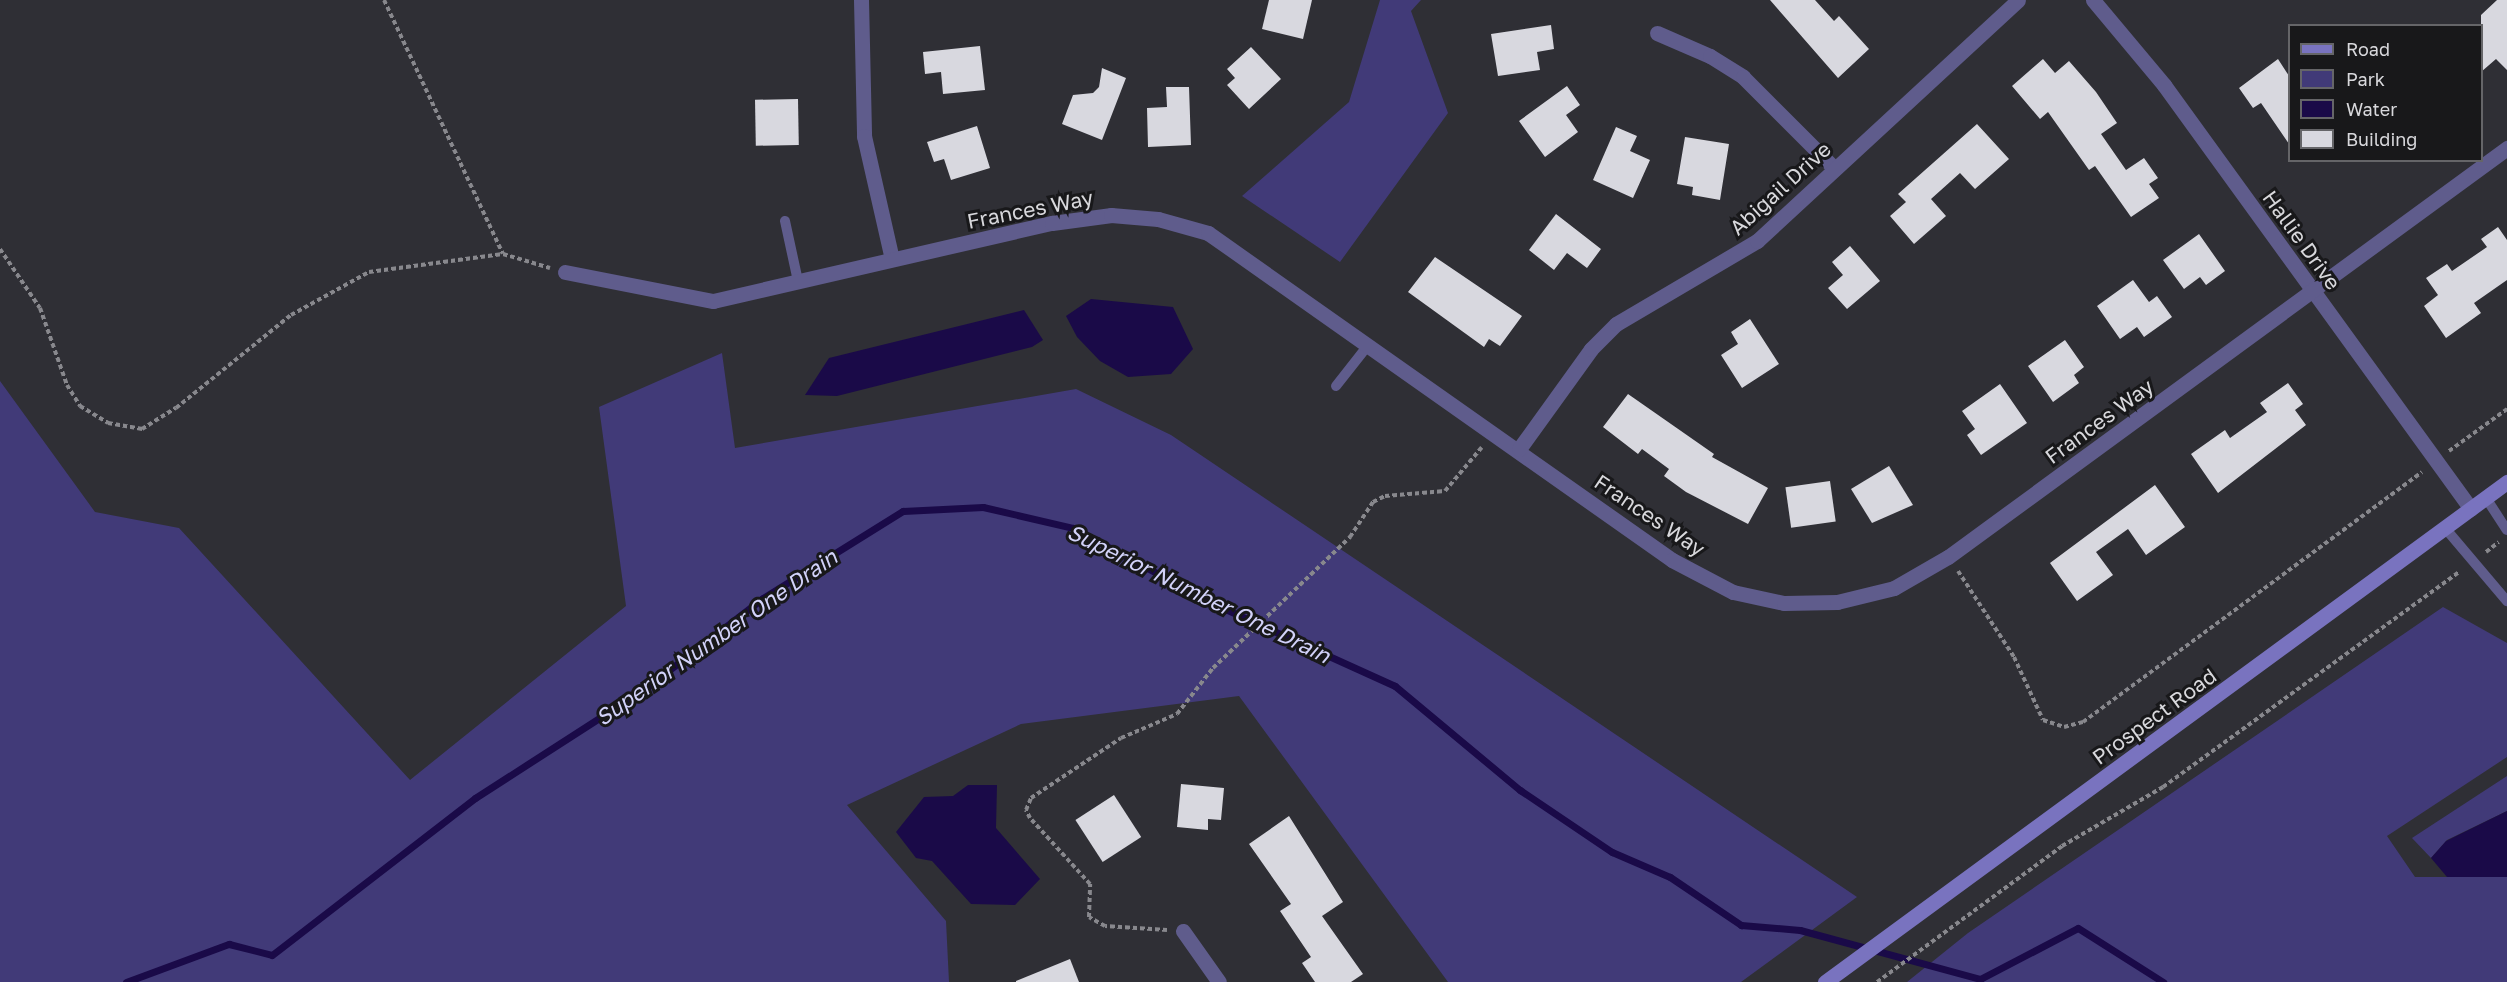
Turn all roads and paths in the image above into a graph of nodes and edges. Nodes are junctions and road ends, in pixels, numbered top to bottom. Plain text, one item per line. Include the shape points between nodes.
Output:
1 (384, 0) edge
2 (861, 0) edge
3 (2018, 0) edge
4 (2093, 0) edge
5 (1657, 33) dead end
6 (2507, 148) edge
7 (1833, 167) junction
8 (785, 220) dead end
9 (0, 249) edge
10 (503, 254) junction
11 (892, 259) junction
12 (565, 273) joint
13 (798, 281) junction
14 (2313, 291) junction
15 (1369, 344) junction
16 (1336, 386) dead end
17 (2507, 410) edge
18 (1493, 431) junction
19 (1519, 449) junction
20 (2436, 461) junction
21 (2507, 482) edge
22 (2486, 498) junction
23 (2471, 509) junction
24 (2445, 528) junction
25 (2507, 530) edge
26 (2507, 536) edge
27 (1948, 557) junction
28 (2472, 562) junction
29 (2507, 601) edge
30 (1183, 931) joint
31 (1219, 982) edge
32 (1825, 982) edge
33 (1877, 982) edge

1 - 10 path
2 - 11 street via 864,136
3 - 7 street, Abigail Drive
4 - 14 street, Hallie Drive via 2164,85
5 - 7 street via 1710,56 1743,77
6 - 14 street, Frances Way
7 - 19 street, Abigail Drive via 1757,242 1616,324 1591,349
8 - 13 lane
9 - 10 path via 40,308 67,385 80,406 108,423 142,429 176,408 291,315 369,272
10 - 12 path
11 - 13 street, Frances Way
11 - 15 street, Frances Way via 1052,223 1111,215 1158,219 1208,233
12 - 13 street, Frances Way via 713,301
14 - 20 street, Hallie Drive
14 - 27 street, Frances Way
15 - 16 lane
15 - 18 street, Frances Way
17 - 20 path
18 - 19 street, Frances Way
18 - 30 path via 1445,491 1385,496 1364,510 1336,549 1213,668 1177,714 1102,749 1031,798 1026,810 1051,846 1086,878 1091,891 1089,917 1094,922
19 - 27 street, Frances Way via 1672,560 1732,592 1784,603 1837,602 1894,588
20 - 23 street, Hallie Drive
20 - 27 path via 2083,722 2064,728 2043,720 2014,657
21 - 22 main road, Prospect Road
22 - 23 main road, Prospect Road
22 - 25 lane
23 - 24 main road, Prospect Road
24 - 28 lane
24 - 32 main road, Prospect Road
26 - 28 path
28 - 29 lane
28 - 33 path via 2163,787 2062,846
30 - 31 street

